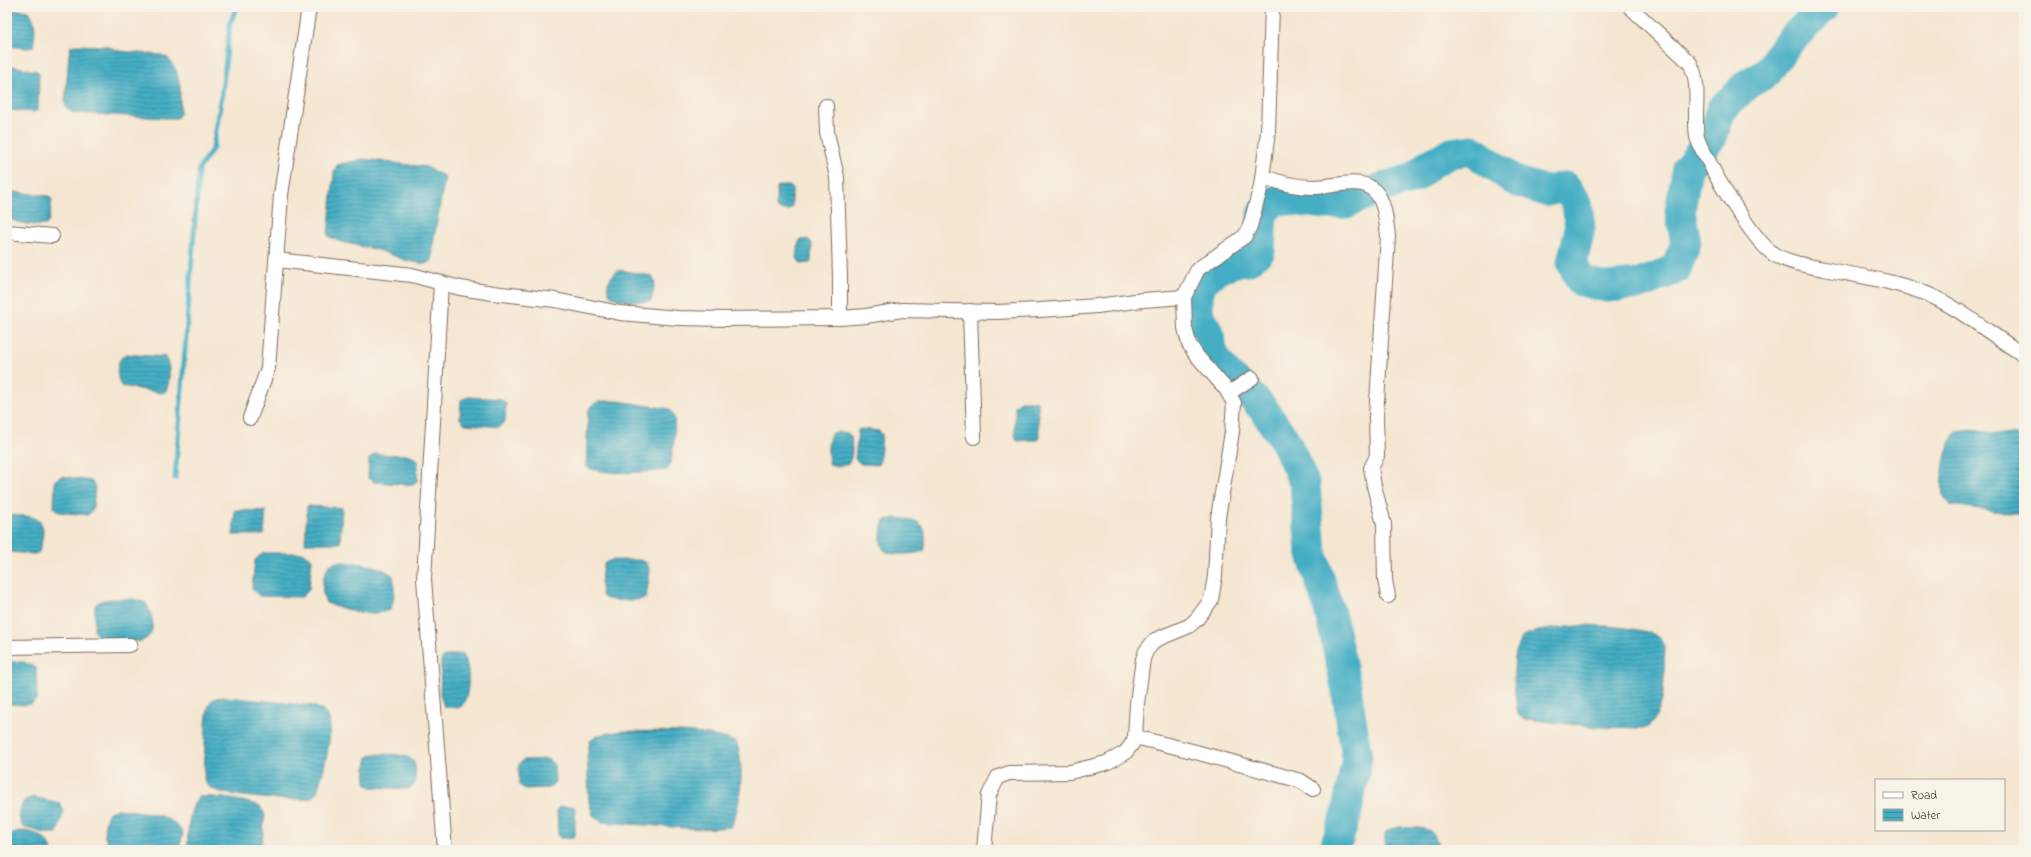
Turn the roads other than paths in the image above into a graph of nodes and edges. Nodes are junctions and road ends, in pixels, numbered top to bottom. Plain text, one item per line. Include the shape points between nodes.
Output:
1 (309, 7) edge
2 (1272, 7) edge
3 (1630, 7) edge
4 (826, 106) dead end
5 (1263, 176) junction
6 (7, 232) edge
7 (52, 236) dead end
8 (277, 260) junction
9 (441, 283) junction
10 (1184, 297) junction
11 (970, 311) junction
12 (840, 318) junction
13 (2024, 355) edge
14 (1252, 378) dead end
15 (1232, 392) junction
16 (250, 418) dead end
17 (974, 437) dead end
18 (1388, 596) dead end
19 (130, 645) dead end
20 (7, 646) edge
21 (1135, 737) junction
22 (1313, 789) dead end
23 (445, 850) edge
24 (984, 850) edge

1 - 8 street via 281,195
2 - 5 street via 1270,102
3 - 13 street via 1690,63 1695,73 1697,88 1698,138 1709,164 1759,239 1774,254 1798,264 1885,282 1927,294
4 - 12 street via 827,133 837,177
5 - 10 street via 1245,236 1198,270
5 - 18 street via 1292,185 1313,187 1363,183 1376,192 1385,214 1388,236 1376,416 1377,456 1371,468 1384,524
6 - 7 street
8 - 9 street via 412,275
8 - 16 street via 268,368
9 - 12 street via 460,288 555,300 620,313 726,320
9 - 23 street via 424,579
10 - 11 street via 1089,307
10 - 15 street via 1185,328 1189,344 1197,356
11 - 12 street via 902,310
11 - 17 street
14 - 15 street
15 - 21 street via 1234,411 1218,518 1211,600 1198,619 1189,626 1155,640 1146,651 1137,703
19 - 20 street
21 - 22 street via 1301,781
21 - 24 street via 1125,753 1106,763 1070,772 1009,773 998,777 989,795

